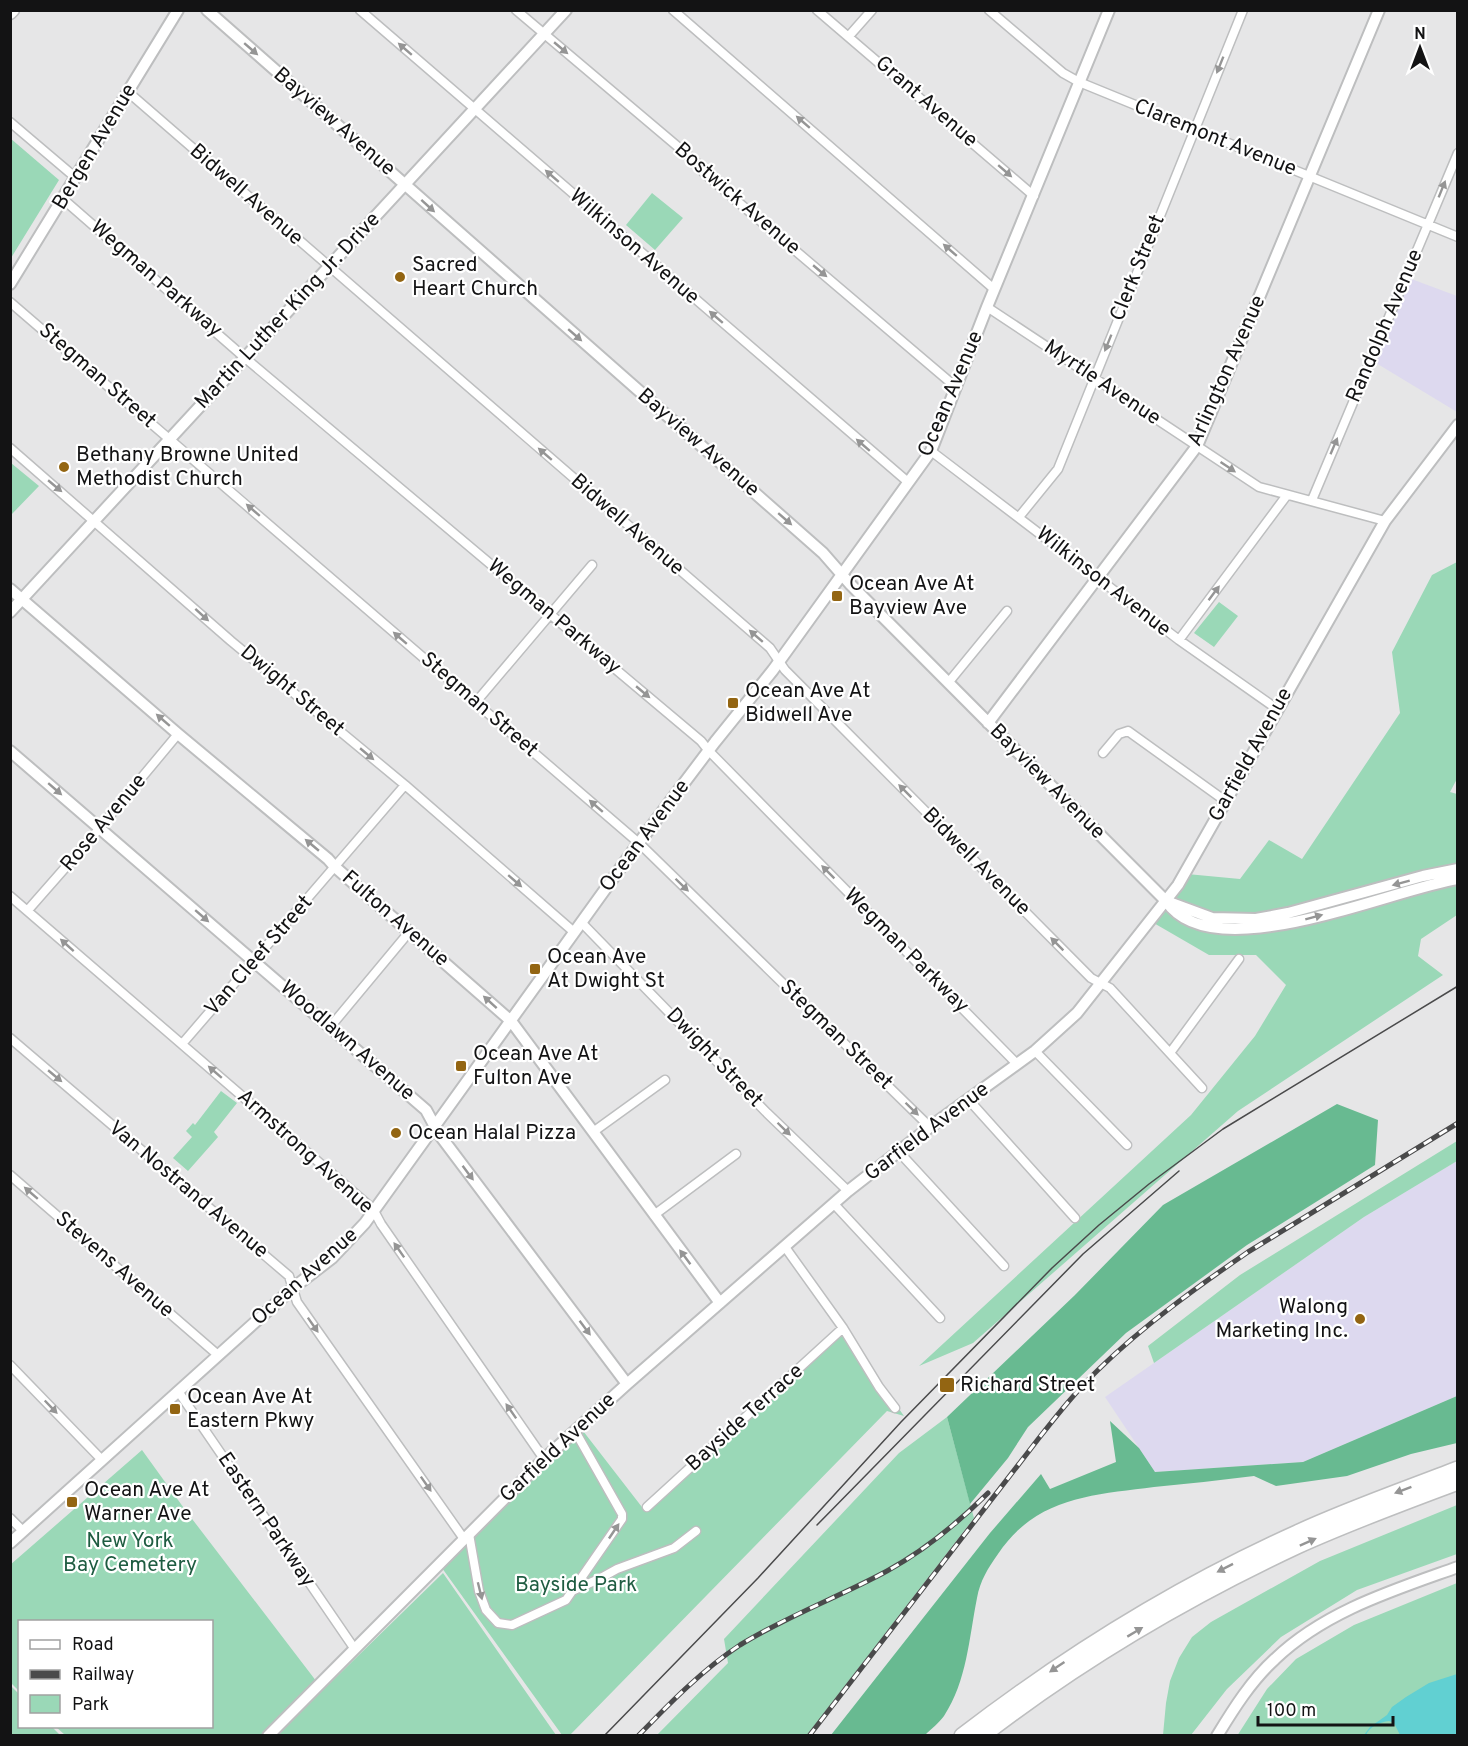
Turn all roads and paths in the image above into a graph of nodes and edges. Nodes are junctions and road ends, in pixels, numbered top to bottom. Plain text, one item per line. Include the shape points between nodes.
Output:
1 (178, 10) edge
2 (207, 10) edge
3 (360, 10) edge
4 (516, 10) edge
5 (566, 10) edge
6 (673, 10) edge
7 (817, 10) edge
8 (872, 10) edge
9 (989, 10) edge
10 (1109, 10) edge
11 (1243, 10) edge
12 (1379, 10) edge
13 (545, 34) junction
14 (849, 36) junction
15 (1079, 82) junction
16 (128, 93) junction
17 (475, 109) junction
18 (10, 122) edge
19 (1194, 129) junction
20 (1458, 153) edge
21 (76, 178) junction
22 (1311, 178) junction
23 (405, 185) junction
24 (1034, 196) junction
25 (63, 199) junction
26 (1428, 225) junction
27 (1458, 237) edge
28 (329, 267) junction
29 (10, 284) edge
30 (994, 288) junction
31 (10, 302) edge
32 (987, 307) junction
33 (244, 357) junction
34 (1094, 378) junction
35 (957, 388) junction
36 (1458, 424) edge
37 (170, 438) junction
38 (1197, 446) junction
39 (10, 448) edge
40 (931, 451) junction
41 (908, 482) junction
42 (1287, 495) junction
43 (1312, 500) junction
44 (1019, 517) junction
45 (94, 520) junction
46 (1384, 521) junction
47 (592, 565) dead end
48 (842, 573) junction
49 (1098, 578) junction
50 (10, 589) edge
51 (22, 599) junction
52 (1007, 610) dead end
53 (10, 612) edge
54 (550, 615) junction
55 (1179, 640) junction
56 (778, 662) junction
57 (948, 683) junction
58 (476, 702) junction
59 (1277, 710) junction
60 (988, 723) junction
61 (178, 734) junction
62 (10, 751) edge
63 (709, 751) junction
64 (1103, 753) dead end
65 (405, 785) junction
66 (1224, 800) junction
67 (100, 828) junction
68 (640, 844) junction
69 (335, 867) junction
70 (1458, 869) edge
71 (1458, 879) edge
72 (10, 896) edge
73 (1166, 901) junction
74 (27, 910) junction
75 (581, 922) junction
76 (1256, 924) junction
77 (410, 931) junction
78 (574, 932) junction
79 (1239, 959) dead end
80 (254, 961) junction
81 (1101, 983) junction
82 (510, 1021) junction
83 (331, 1026) junction
84 (10, 1038) edge
85 (183, 1044) junction
86 (1035, 1051) junction
87 (1170, 1053) junction
88 (1017, 1064) junction
89 (665, 1080) dead end
90 (1202, 1088) dead end
91 (968, 1099) junction
92 (435, 1125) junction
93 (930, 1127) junction
94 (592, 1132) junction
95 (1127, 1145) dead end
96 (899, 1152) junction
97 (736, 1154) dead end
98 (10, 1175) edge
99 (848, 1191) junction
100 (834, 1204) junction
101 (373, 1209) junction
102 (654, 1215) junction
103 (1075, 1218) dead end
104 (785, 1247) junction
105 (1004, 1266) dead end
106 (293, 1287) junction
107 (720, 1303) junction
108 (940, 1318) dead end
109 (843, 1328) junction
110 (218, 1355) junction
111 (10, 1365) edge
112 (627, 1384) junction
113 (178, 1391) junction
114 (895, 1408) dead end
115 (575, 1431) junction
116 (544, 1459) junction
117 (102, 1460) junction
118 (1458, 1469) edge
119 (1458, 1482) edge
120 (647, 1507) dead end
121 (10, 1518) edge
122 (23, 1531) junction
123 (696, 1531) dead end
124 (467, 1537) junction
125 (10, 1543) edge
126 (1458, 1567) edge
127 (574, 1590) junction
128 (354, 1648) junction
129 (268, 1736) edge
130 (962, 1736) edge
131 (982, 1736) edge
132 (1217, 1736) edge

1 - 16 street, Bergen Avenue
2 -> 23 street, Bayview Avenue
17 -> 3 street, Wilkinson Avenue
4 - 13 street, Bostwick Avenue
5 - 13 street, Martin Luther King Jr. Drive
30 -> 6 street
7 - 14 street, Grant Avenue
8 - 14 street
9 - 15 street, Claremont Avenue
10 - 15 street, Ocean Avenue
11 -> 19 street, Clerk Street
12 - 22 street, Arlington Avenue
13 - 17 street, Martin Luther King Jr. Drive
13 -> 35 street, Bostwick Avenue
14 -> 24 street, Grant Avenue
15 - 19 street, Claremont Avenue
15 - 24 street, Ocean Avenue
16 - 21 street, Bergen Avenue
16 - 28 street, Bidwell Avenue
17 - 23 street, Martin Luther King Jr. Drive
41 -> 17 street, Wilkinson Avenue
18 - 21 street
19 - 22 street, Claremont Avenue
19 -> 34 street, Clerk Street
26 -> 20 street, Randolph Avenue
21 - 25 street, Bergen Avenue
22 - 26 street, Claremont Avenue
22 - 38 street, Arlington Avenue
23 - 28 street, Martin Luther King Jr. Drive
23 -> 48 street, Bayview Avenue
24 - 30 street, Ocean Avenue
25 - 29 street, Bergen Avenue
25 - 33 street, Wegman Parkway
26 - 27 street, Claremont Avenue
43 -> 26 street, Randolph Avenue
28 - 33 street, Martin Luther King Jr. Drive
56 -> 28 street, Bidwell Avenue via 770,648
30 - 32 street, Ocean Avenue
31 - 37 street, Stegman Street
32 - 34 street, Myrtle Avenue
32 - 35 street, Ocean Avenue
33 - 37 street, Martin Luther King Jr. Drive
33 - 54 street, Wegman Parkway
34 - 38 street, Myrtle Avenue
34 - 44 street, Clerk Street via 1058,469
35 - 40 street, Ocean Avenue
36 - 46 street, Garfield Avenue
37 - 45 street, Martin Luther King Jr. Drive
58 -> 37 street, Stegman Street
38 -> 42 street, Myrtle Avenue via 1259,487
38 - 49 street, Arlington Avenue
39 -> 45 street, Dwight Street
40 - 41 street, Ocean Avenue
40 - 44 street, Wilkinson Avenue
41 - 48 street, Ocean Avenue
42 - 43 street, Myrtle Avenue
55 -> 42 street
43 - 46 street, Myrtle Avenue
44 - 49 street, Wilkinson Avenue
45 - 51 street, Martin Luther King Jr. Drive
45 -> 65 street, Dwight Street via 231,641
46 - 59 street, Garfield Avenue
47 - 54 street
48 - 56 street, Ocean Avenue
48 - 57 street, Bayview Avenue
49 - 55 street, Wilkinson Avenue
49 - 60 street, Arlington Avenue
50 - 51 street, Fulton Avenue
51 - 53 street, Martin Luther King Jr. Drive
61 -> 51 street, Fulton Avenue
52 - 57 street
54 - 58 street
54 -> 63 street, Wegman Parkway
55 - 59 street, Wilkinson Avenue
56 - 63 street, Ocean Avenue
81 -> 56 street, Bidwell Avenue via 1091,978
57 - 60 street, Bayview Avenue
68 -> 58 street, Stegman Street
59 - 66 street, Garfield Avenue
60 - 73 street, Bayview Avenue
61 - 67 street, Rose Avenue
69 -> 61 street, Fulton Avenue
62 -> 67 street, Woodlawn Avenue
63 - 68 street, Ocean Avenue
88 -> 63 street, Wegman Parkway
64 - 66 street via 1119,734 1128,731
65 - 69 street, Van Cleef Street
65 -> 78 street, Dwight Street
66 - 73 street, Garfield Avenue
67 - 74 street, Rose Avenue
67 -> 80 street, Woodlawn Avenue
68 - 75 street, Ocean Avenue
68 -> 93 street, Stegman Street
69 - 77 street, Fulton Avenue
69 - 80 street, Van Cleef Street
70 -> 76 street, Bayview Avenue
76 -> 71 street, Bayview Avenue via 1290,923
72 - 74 street, Armstrong Avenue
73 - 76 street, Bayview Avenue via 1176,914 1201,925 1228,930
73 - 81 street, Garfield Avenue
85 -> 74 street, Armstrong Avenue
75 - 78 street, Ocean Avenue
75 -> 99 street, Dwight Street
82 -> 77 street, Fulton Avenue
77 - 83 street
78 - 82 street, Ocean Avenue
79 - 87 street
80 - 83 street, Woodlawn Avenue
80 - 85 street, Van Cleef Street
81 - 86 street, Garfield Avenue via 1077,1013
81 - 87 street, Bidwell Avenue
82 - 92 street, Ocean Avenue
82 - 94 street, Fulton Avenue
83 - 92 street, Woodlawn Avenue via 426,1110
84 -> 106 street, Van Nostrand Avenue via 289,1276
101 -> 85 street, Armstrong Avenue
86 - 88 street, Garfield Avenue
86 - 95 street
87 - 90 street, Bidwell Avenue
88 - 91 street, Garfield Avenue
89 - 94 street
91 - 93 street, Garfield Avenue
91 - 103 street
92 - 101 street, Ocean Avenue
92 -> 112 street, Woodlawn Avenue
93 - 96 street, Garfield Avenue
94 - 102 street, Fulton Avenue
96 - 99 street, Garfield Avenue
96 - 105 street
97 - 102 street
110 -> 98 street, Stevens Avenue
99 - 100 street, Garfield Avenue
100 - 104 street, Garfield Avenue
100 - 108 street
101 - 106 street, Ocean Avenue via 332,1258
116 -> 101 street, Armstrong Avenue
107 -> 102 street, Fulton Avenue
104 - 107 street, Garfield Avenue
104 - 109 street
106 - 110 street, Ocean Avenue
106 -> 124 street, Van Nostrand Avenue via 297,1302
107 - 112 street, Garfield Avenue
109 - 114 street
109 - 120 street, Bayside Terrace
110 - 113 street, Ocean Avenue
111 -> 117 street
112 - 115 street, Garfield Avenue
113 - 117 street, Ocean Avenue
113 - 128 street, Eastern Parkway
115 - 116 street, Garfield Avenue
127 -> 115 street via 622,1519
116 - 124 street, Garfield Avenue
117 - 122 street, Ocean Avenue
118 -> 130 highway via 1297,1533 1181,1591 1069,1659
131 -> 119 highway via 1103,1652 1200,1595 1308,1542
121 - 122 street
122 - 125 street, Ocean Avenue
123 - 127 street via 674,1548
124 -> 127 street via 486,1610 498,1623 512,1625 566,1600
124 - 128 street, Garfield Avenue
126 - 132 street via 1361,1603 1297,1639 1252,1683
128 - 129 street, Garfield Avenue

